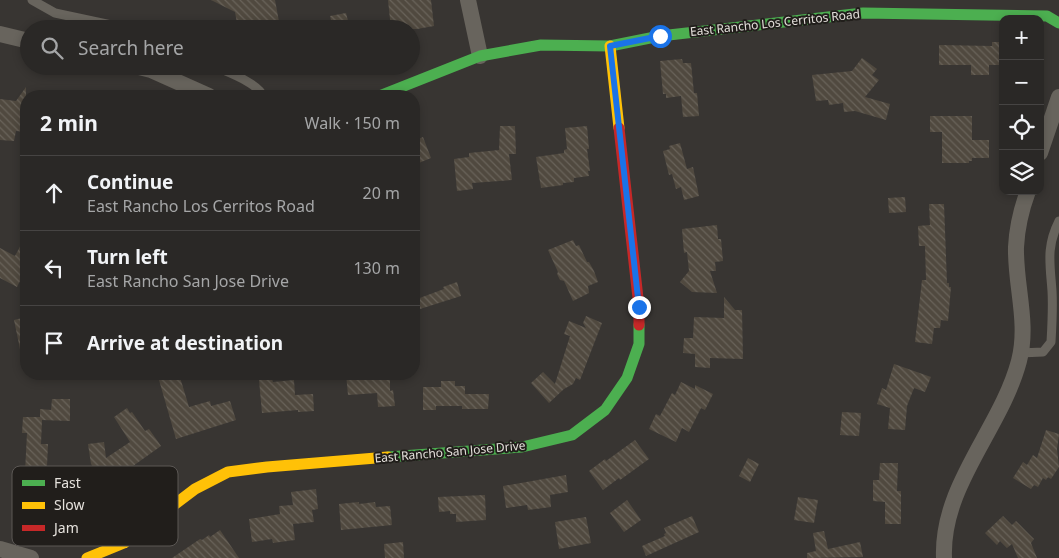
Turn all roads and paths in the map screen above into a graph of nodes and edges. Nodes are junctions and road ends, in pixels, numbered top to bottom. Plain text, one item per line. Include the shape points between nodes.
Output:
1 (32, 0) edge
2 (468, 0) edge
3 (88, 20) edge
4 (1059, 23) edge
5 (0, 34) edge
6 (20, 38) edge
7 (610, 46) junction
8 (480, 56) junction
9 (162, 75) edge
10 (232, 75) edge
11 (196, 90) edge
12 (260, 90) edge
13 (394, 90) edge
14 (1059, 97) edge
15 (1041, 150) edge
16 (1027, 195) edge
17 (1059, 221) edge
18 (1020, 353) junction
19 (178, 503) edge
20 (117, 546) edge
21 (0, 549) edge
22 (31, 558) edge
23 (87, 558) edge
24 (944, 558) edge

1 - 3 lane via 55,13
2 - 8 street
4 - 7 street, East Rancho Los Cerritos Road via 1047,16 863,13 660,36
5 - 6 street
7 - 8 street, East Rancho Los Cerritos Road via 541,45
7 - 19 street, East Rancho San Jose Drive via 639,307 639,344 627,378 605,410 572,435 522,447 267,466 228,472
8 - 13 street, East Rancho Los Cerritos Road
9 - 11 street
10 - 12 lane
14 - 15 street
16 - 18 street via 1018,219 1016,248 1023,324
17 - 18 lane via 1052,235 1049,259 1052,342 1043,352
18 - 24 street via 1003,404 956,493 943,542
20 - 23 street, East Rancho San Jose Drive
21 - 22 street

